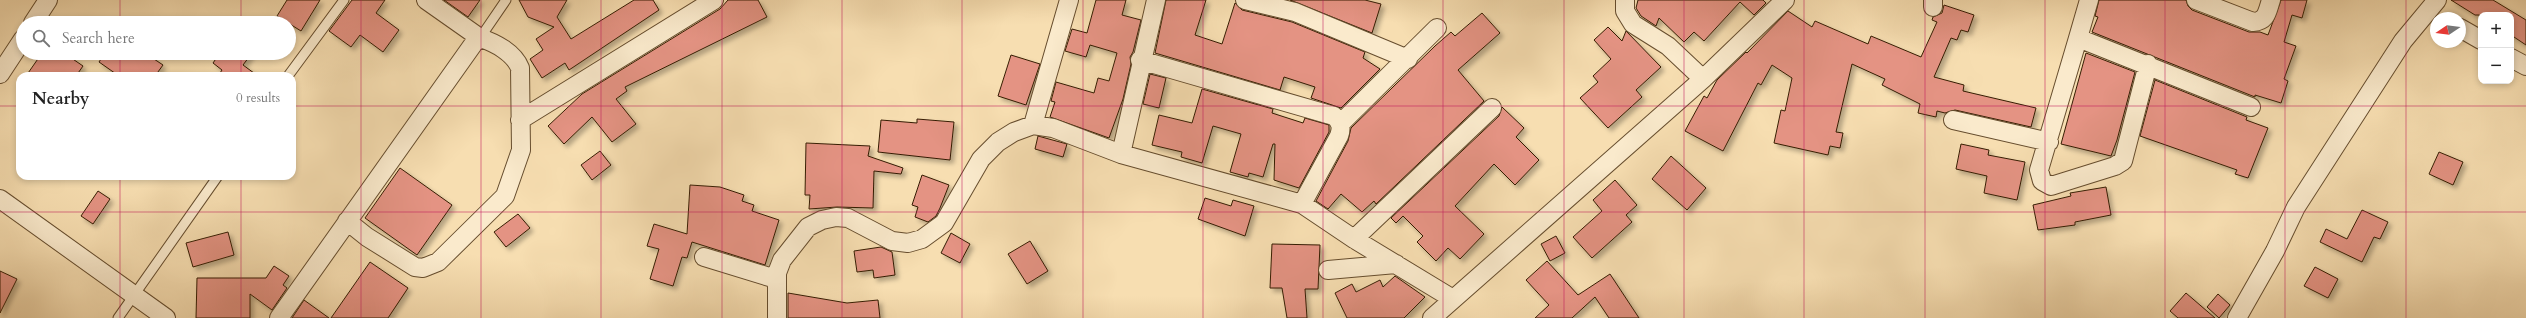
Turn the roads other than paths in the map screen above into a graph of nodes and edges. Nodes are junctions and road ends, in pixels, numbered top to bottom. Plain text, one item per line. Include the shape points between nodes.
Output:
1 (48, 0) edge
2 (344, 0) edge
3 (426, 0) edge
4 (506, 0) edge
5 (714, 0) edge
6 (1069, 0) edge
7 (1156, 0) edge
8 (1245, 0) edge
9 (1625, 0) edge
10 (1786, 0) edge
11 (2089, 0) edge
12 (2196, 0) edge
13 (2271, 0) edge
14 (2436, 9) edge
15 (38, 16) edge
16 (1437, 28) dead end
17 (2466, 31) edge
18 (480, 38) junction
19 (2078, 38) junction
20 (2478, 38) edge
21 (16, 50) edge
22 (1408, 59) junction
23 (1140, 60) junction
24 (2514, 60) edge
25 (2148, 64) junction
26 (2526, 66) edge
27 (291, 72) edge
28 (0, 74) edge
29 (1703, 79) junction
30 (2251, 107) dead end
31 (1492, 108) dead end
32 (520, 120) junction
33 (1953, 120) dead end
34 (1340, 124) junction
35 (1033, 125) junction
36 (2049, 142) junction
37 (1121, 154) junction
38 (215, 180) edge
39 (0, 198) edge
40 (1302, 204) junction
41 (347, 221) junction
42 (1354, 239) junction
43 (704, 257) dead end
44 (1396, 264) junction
45 (1328, 270) dead end
46 (776, 279) junction
47 (134, 295) junction
48 (1453, 299) junction
49 (118, 318) edge
50 (166, 318) edge
51 (279, 318) edge
52 (777, 318) edge
53 (1432, 318) edge
54 (2236, 318) edge

1 - 15 street
2 - 27 lane
3 - 18 street
4 - 18 lane
5 - 32 street
6 - 35 street
7 - 23 street
8 - 22 street via 1295,12
9 - 29 street via 1625,11 1633,24 1668,46
10 - 29 street
11 - 19 street
12 - 13 street via 2253,22 2261,21 2266,16
14 - 54 street via 2403,41 2296,207 2275,251
16 - 22 street
17 - 20 street
18 - 32 street via 516,57 520,68
18 - 41 street
19 - 25 street
19 - 36 street
21 - 28 street
22 - 34 street
23 - 34 street via 1334,116
23 - 37 street
24 - 26 street
25 - 30 street
25 - 36 street via 2123,161 2115,166 2051,186 2042,181 2039,170
29 - 48 street
31 - 42 street
32 - 41 street via 521,150 505,196 438,262 423,268 415,267 367,237
33 - 36 street
34 - 40 street via 1339,136
35 - 37 street via 1053,128
35 - 46 street via 1014,132 998,142 980,159 944,223 922,239 908,243 892,241 848,218 822,220 808,227 782,260
37 - 40 street
38 - 47 lane
39 - 47 street
40 - 42 street
41 - 51 street
42 - 44 street
43 - 46 street
44 - 45 street
44 - 48 street
46 - 52 street
47 - 49 lane
47 - 50 street
48 - 53 street

